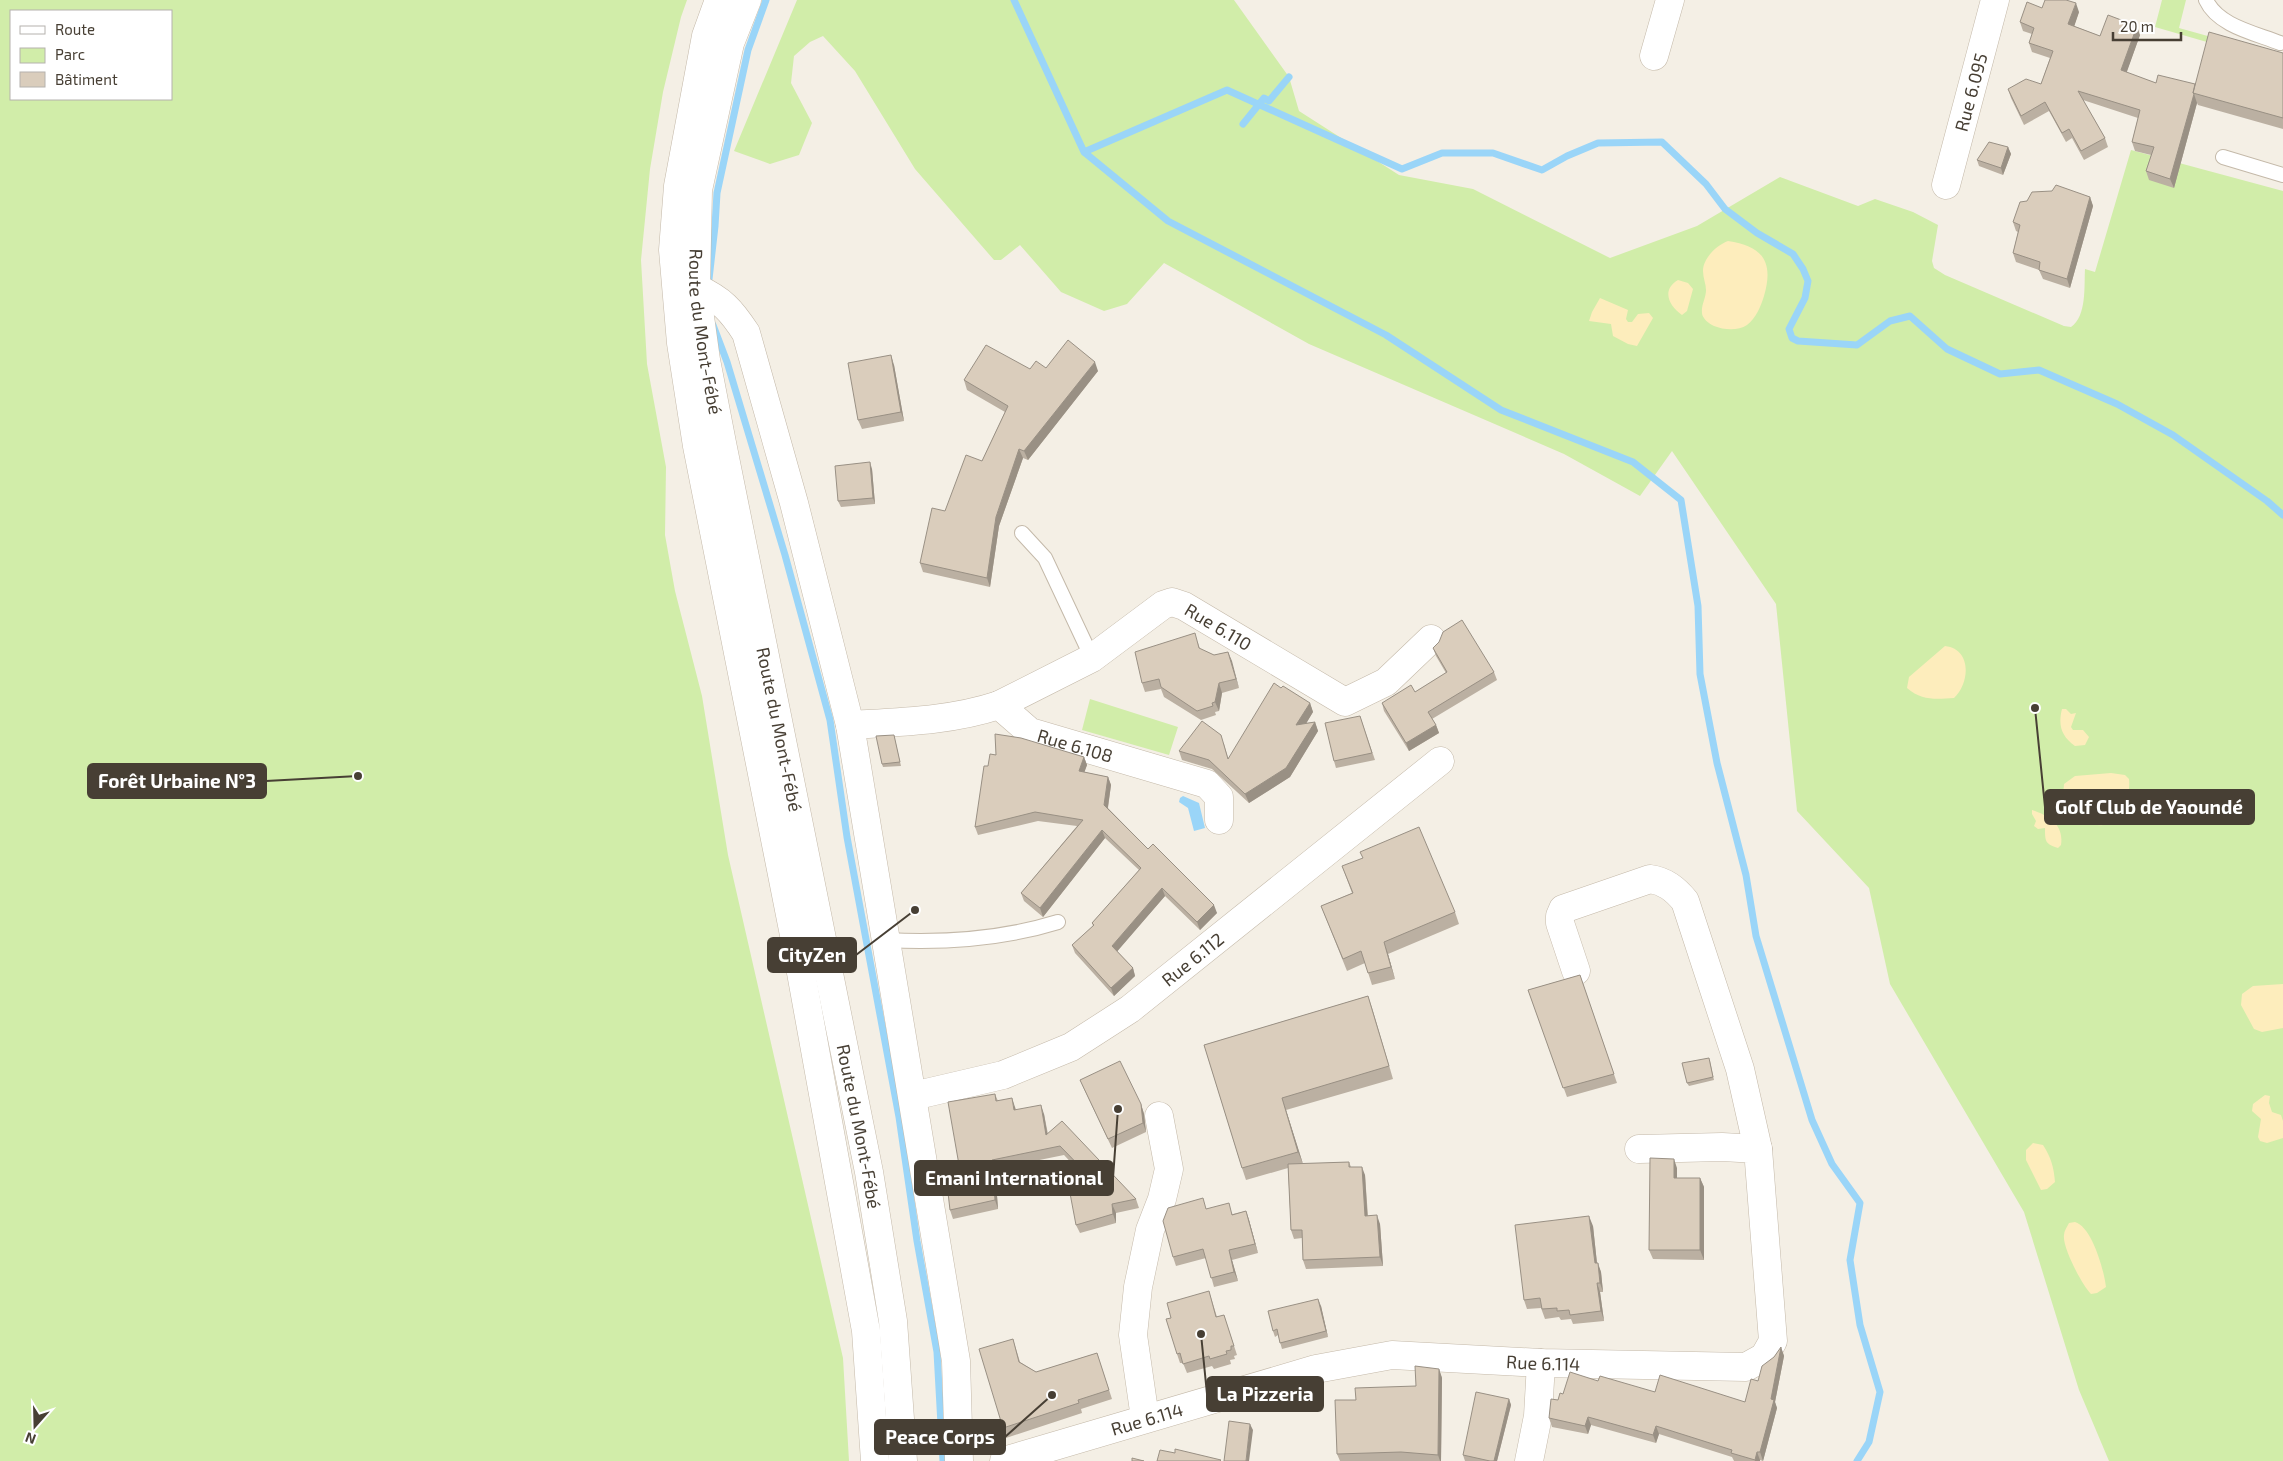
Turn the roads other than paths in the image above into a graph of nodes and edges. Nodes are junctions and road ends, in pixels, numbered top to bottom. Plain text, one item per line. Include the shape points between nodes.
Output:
1 (718, 0) edge
2 (747, 0) edge
3 (1670, 0) edge
4 (1995, 0) edge
5 (2206, 0) edge
6 (2280, 43) dead end
7 (1654, 56) dead end
8 (2223, 157) dead end
9 (2283, 175) edge
10 (1946, 185) dead end
11 (696, 288) junction
12 (1022, 533) dead end
13 (1431, 639) dead end
14 (1092, 658) junction
15 (999, 705) junction
16 (850, 726) junction
17 (1440, 762) dead end
18 (1219, 820) dead end
19 (1058, 922) dead end
20 (887, 940) junction
21 (1576, 971) dead end
22 (913, 1096) junction
23 (1159, 1116) dead end
24 (1758, 1148) junction
25 (1639, 1149) dead end
26 (1541, 1363) junction
27 (1145, 1418) junction
28 (875, 1461) edge
29 (903, 1461) edge
30 (959, 1461) edge
31 (1004, 1461) edge
32 (1529, 1461) edge

1 - 28 street, Route du Mont-Fébé via 706,36 678,186 673,250 681,343 697,446 796,945 864,1321
2 - 11 street, Route du Mont-Fébé via 730,43 698,190
3 - 7 street
4 - 10 street, Rue 6.095
5 - 6 lane via 2223,20
8 - 9 lane
11 - 16 street via 716,297 732,311 746,333 794,503
11 - 29 street, Route du Mont-Fébé via 722,443 869,1172 893,1322
12 - 14 lane via 1045,558
13 - 14 street, Rue 6.110 via 1386,682 1345,702 1184,606 1172,602 1163,605
14 - 15 street, Rue 6.110
15 - 16 street via 933,719
15 - 18 street, Rue 6.108 via 1030,732 1207,784 1219,798
16 - 20 street
17 - 22 street, Rue 6.112 via 1130,1009 1071,1047 1003,1075
19 - 20 lane via 1034,930 987,937 930,942
20 - 22 street
21 - 24 street, Rue 6.114 via 1560,924 1564,909 1650,879 1661,881 1677,891 1685,901 1740,1069
22 - 30 street via 956,1361
23 - 27 street via 1169,1170 1150,1230 1138,1287 1133,1336
24 - 25 street
24 - 26 street, Rue 6.114 via 1773,1340 1764,1357 1746,1367
26 - 27 street, Rue 6.114 via 1392,1355 1316,1369
26 - 32 street via 1538,1416
27 - 31 street, Rue 6.114

